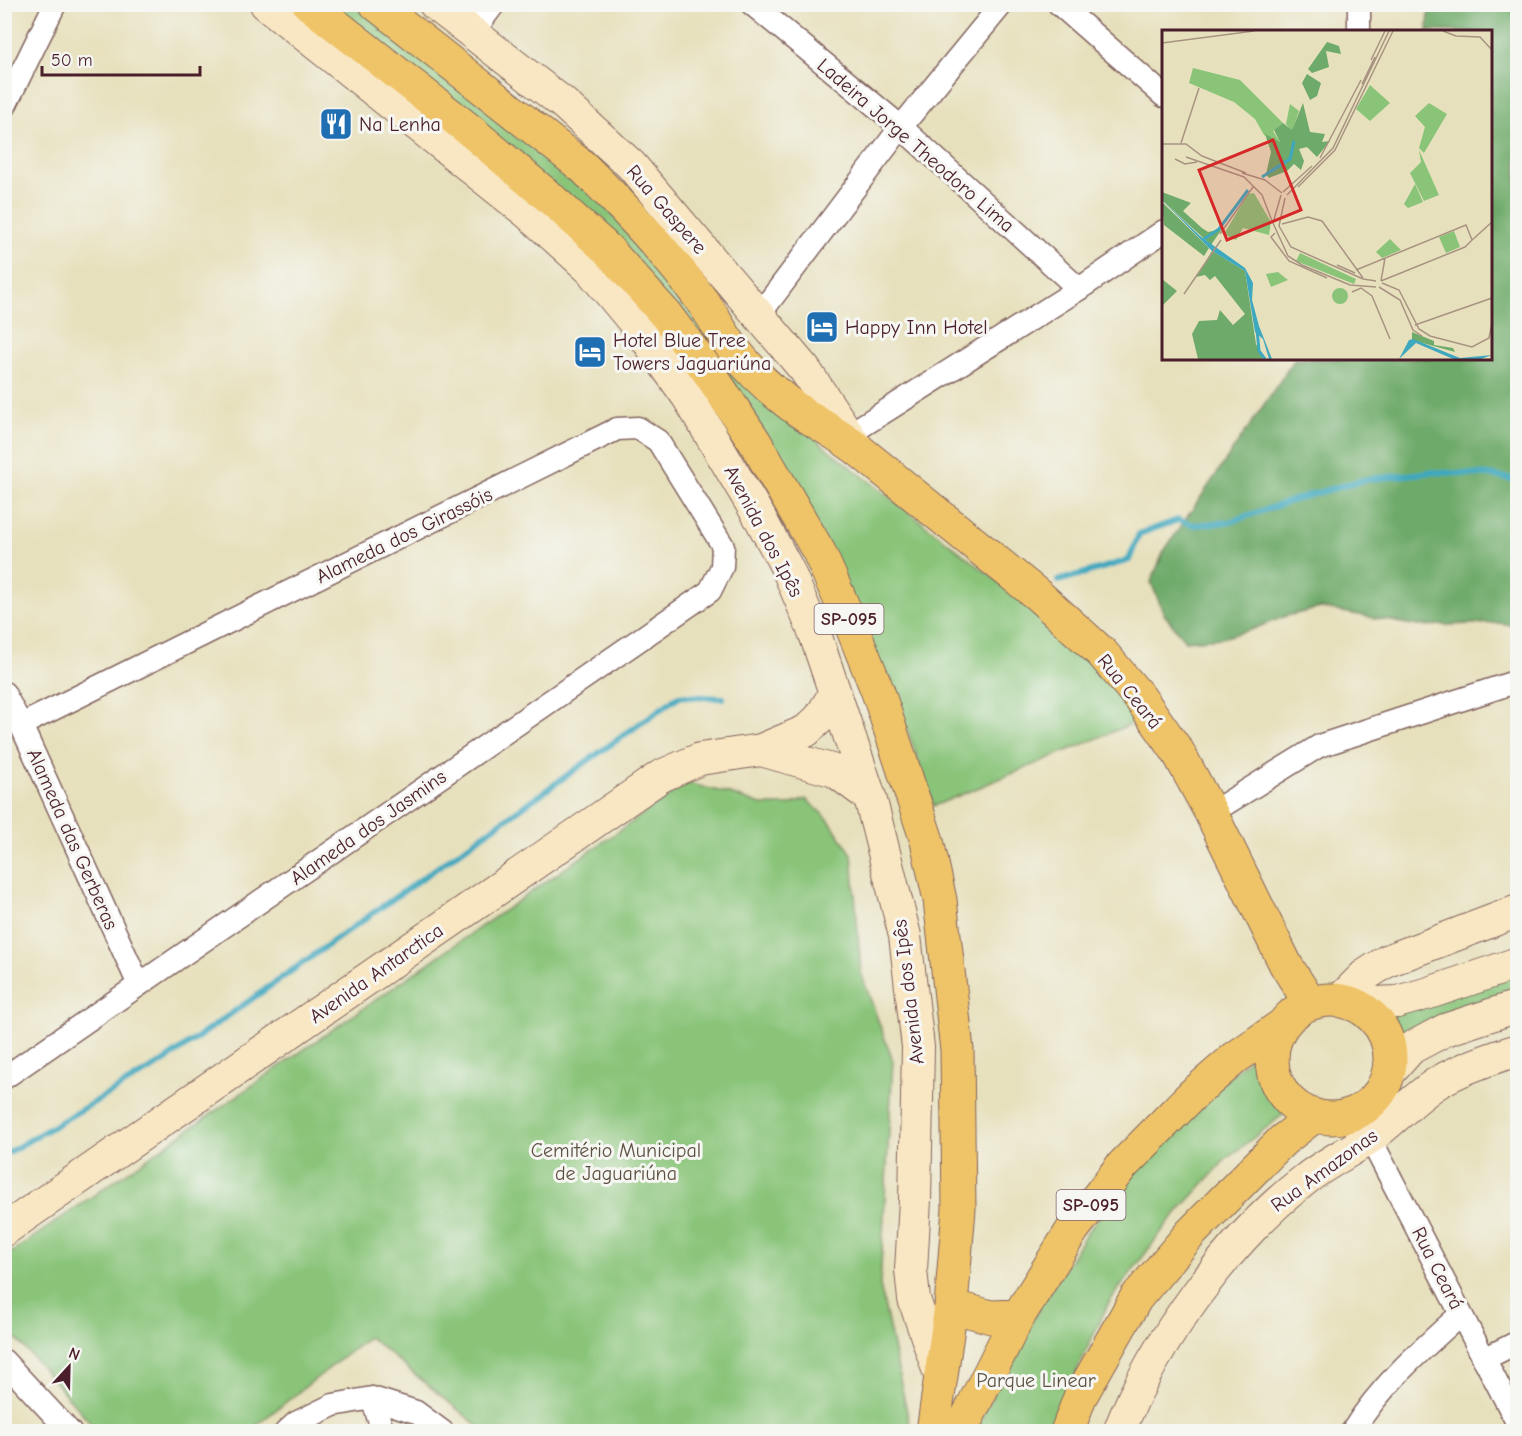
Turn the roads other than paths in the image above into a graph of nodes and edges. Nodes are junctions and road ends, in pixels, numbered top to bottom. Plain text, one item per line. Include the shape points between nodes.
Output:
1 (55, 4) edge
2 (266, 4) edge
3 (309, 4) edge
4 (376, 4) edge
5 (435, 4) edge
6 (494, 4) edge
7 (752, 4) edge
8 (1002, 4) edge
9 (1059, 4) edge
10 (1359, 4) edge
11 (1359, 30) edge
12 (472, 33) junction
13 (1162, 94) edge
14 (4, 108) edge
15 (901, 128) junction
16 (1162, 232) edge
17 (1079, 289) junction
18 (759, 315) junction
19 (850, 441) junction
20 (722, 567) joint
21 (1518, 681) edge
22 (4, 693) edge
23 (835, 693) junction
24 (21, 725) junction
25 (847, 728) junction
26 (761, 750) junction
27 (794, 758) junction
28 (870, 797) junction
29 (1211, 813) junction
30 (1518, 911) edge
31 (1518, 963) edge
32 (139, 985) junction
33 (1333, 1003) junction
34 (1518, 1005) edge
35 (1281, 1026) junction
36 (1518, 1050) edge
37 (1388, 1074) junction
38 (4, 1078) edge
39 (1314, 1116) junction
40 (1364, 1125) junction
41 (4, 1230) edge
42 (951, 1306) junction
43 (1461, 1314) junction
44 (1018, 1316) junction
45 (1518, 1342) edge
46 (1484, 1359) junction
47 (4, 1360) edge
48 (941, 1378) junction
49 (372, 1398) junction
50 (1518, 1424) edge
51 (70, 1431) edge
52 (286, 1431) edge
53 (383, 1431) edge
54 (443, 1431) edge
55 (933, 1431) edge
56 (960, 1431) edge
57 (1067, 1431) edge
58 (1119, 1431) edge
59 (1352, 1431) edge

1 - 14 street
2 - 23 street, Avenida dos Ipês via 530,214 589,268 638,327 688,397 783,560
3 - 42 main road, SP-095 via 472,132 607,249 666,315 711,374 819,552 878,692 927,842 940,900 957,1050 959,1209
4 - 19 main road, Rua Ceará via 582,167 639,222 703,302 735,351 756,373 787,402
5 - 12 street, Rua Gaspere
6 - 12 street
7 - 15 street, Ladeira Jorge Theodoro Lima
8 - 15 street
9 - 13 street
10 - 11 street
12 - 18 street, Rua Gaspere via 563,103 631,165
15 - 17 street, Ladeira Jorge Theodoro Lima
15 - 18 street
16 - 17 street
17 - 19 street
18 - 19 street, Rua Gaspere via 805,370
19 - 29 main road, Rua Ceará via 1039,596 1102,653 1171,743
20 - 24 street, Alameda dos Girassóis via 723,546 658,441 638,428 617,429
20 - 32 street, Alameda dos Jasmins via 710,591
21 - 29 street via 1319,746
22 - 24 street, Alameda das Gerberas
23 - 25 street, Avenida dos Ipês
23 - 26 street, Avenida Antarctica via 820,718 806,731
24 - 32 street, Alameda das Gerberas
25 - 27 street via 824,748
25 - 28 street, Avenida dos Ipês
26 - 27 street, Avenida Antarctica
26 - 41 street, Avenida Antarctica via 700,759 661,776
27 - 28 street, Avenida Antarctica via 835,771
28 - 48 street, Avenida dos Ipês via 905,936 918,1047 911,1270 914,1299
29 - 33 main road, Rua Ceará via 1286,964
30 - 33 street via 1387,961
31 - 33 street via 1397,1002
32 - 38 street, Alameda dos Jasmins
33 - 35 main road, SP-095 via 1295,1011
33 - 37 main road via 1369,1014 1382,1030 1390,1054
34 - 37 street via 1445,1030 1411,1048
35 - 39 main road via 1273,1045 1272,1066 1277,1085 1295,1107
35 - 44 main road, SP-095 via 1192,1095 1121,1167 1073,1229
36 - 40 street, Rua Amazonas via 1435,1084
37 - 40 main road via 1380,1093 1365,1108
39 - 40 main road
39 - 57 main road via 1282,1141 1191,1233 1136,1298 1080,1397
40 - 43 street, Rua Ceará
40 - 58 street, Rua Amazonas via 1265,1214 1218,1266 1166,1340
42 - 44 main road via 991,1317
42 - 48 main road, SP-095
43 - 46 street, Rua Ceará
43 - 59 street via 1413,1357
44 - 56 main road, SP-095
45 - 46 street
46 - 50 street, Rua Ceará
47 - 51 street
48 - 55 main road, SP-095
49 - 52 street via 333,1405
49 - 53 street
49 - 54 street via 416,1412

